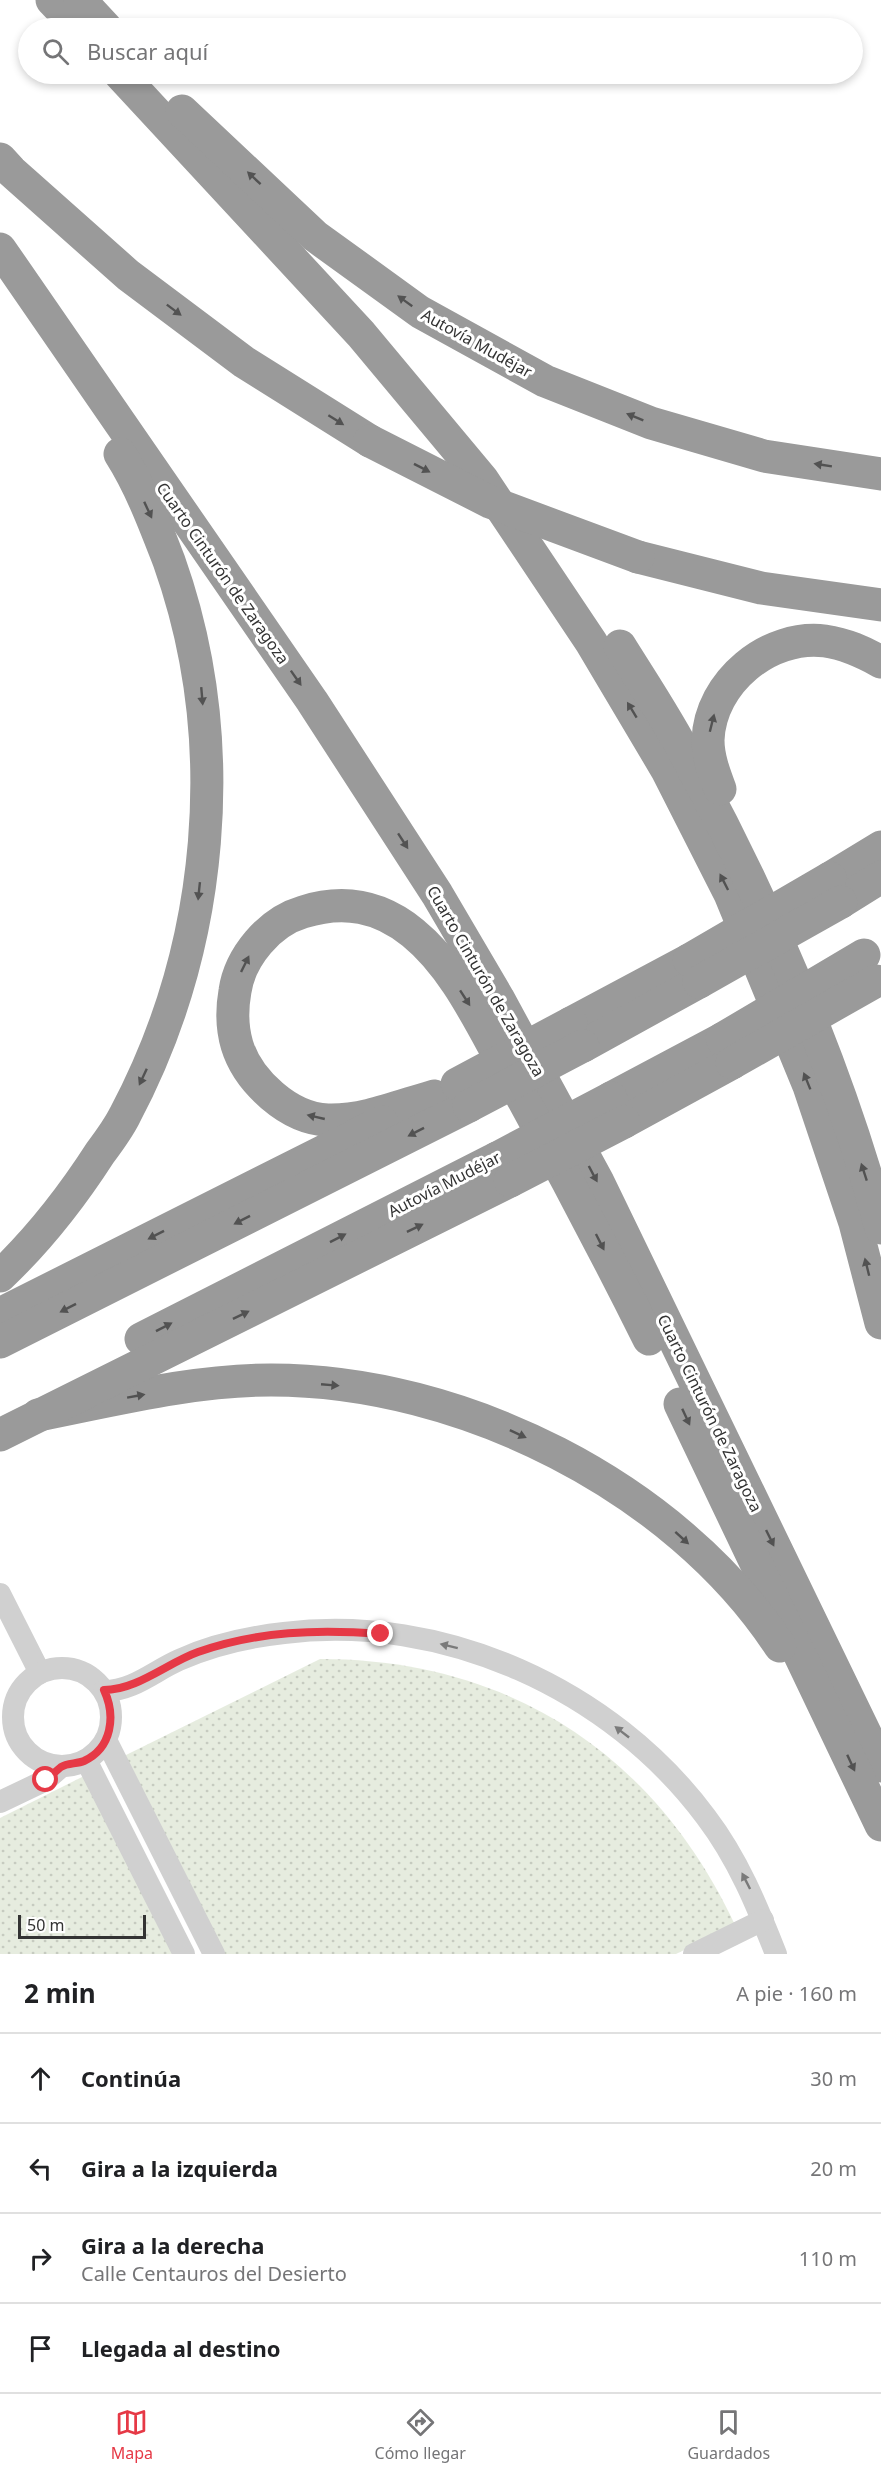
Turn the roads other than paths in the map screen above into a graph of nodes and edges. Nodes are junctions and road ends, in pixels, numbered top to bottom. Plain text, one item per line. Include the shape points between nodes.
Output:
1 (52, 0) edge
2 (80, 0) edge
3 (69, 18) edge
4 (97, 18) edge
5 (129, 84) edge
6 (156, 84) edge
7 (0, 159) edge
8 (0, 249) edge
9 (0, 261) edge
10 (361, 334) junction
11 (881, 474) edge
12 (881, 605) edge
13 (881, 662) edge
14 (881, 840) edge
15 (873, 862) edge
16 (751, 879) junction
17 (876, 965) edge
18 (831, 1071) junction
19 (453, 1095) junction
20 (881, 1149) edge
21 (503, 1169) junction
22 (881, 1228) edge
23 (0, 1276) edge
24 (0, 1314) edge
25 (881, 1323) edge
26 (0, 1342) edge
27 (0, 1410) edge
28 (38, 1415) junction
29 (0, 1435) edge
30 (0, 1594) edge
31 (32, 1679) junction
32 (104, 1690) junction
33 (0, 1693) edge
34 (836, 1731) junction
35 (106, 1740) junction
36 (86, 1760) junction
37 (62, 1766) junction
38 (881, 1766) edge
39 (0, 1802) edge
40 (881, 1825) edge
41 (763, 1920) junction
42 (184, 1954) edge
43 (214, 1954) edge
44 (694, 1954) edge
45 (776, 1954) edge

1 - 3 highway
2 - 4 highway
5 - 10 highway
11 -> 6 highway, Autovía Mudéjar via 765,456 651,423 545,381 420,312 315,236
7 -> 12 highway, bridge via 128,275 244,362 370,441 490,502 638,557 762,588
8 -> 38 highway, Cuarto Cinturón de Zaragoza via 312,701 437,894 498,998 598,1182
9 -> 23 highway via 129,468 157,529 182,599 200,682 207,747 206,828 198,905 157,1047 125,1117 80,1184 28,1249
10 - 16 highway via 492,469 608,626 687,757
25 -> 10 highway via 855,1222 809,1086 730,894 667,770 591,642 482,479
16 -> 13 highway via 709,757 708,738 718,702 754,659 783,645 823,641 862,651
14 - 15 highway
15 - 19 highway, bridge via 835,890 694,971
16 - 18 highway
17 - 21 highway, Autovía Mudéjar, bridge via 727,1051
18 - 20 highway via 858,1120
22 -> 18 highway
19 -> 24 highway
19 -> 26 highway
19 -> 34 highway via 367,1116 324,1120 302,1114 272,1095 245,1064 237,1044 233,1005 236,985 253,950 268,932 295,914 326,905 355,904 393,919 413,933 451,976 574,1191
27 -> 21 highway, Autovía Mudéjar
28 -> 21 highway
28 - 29 highway
28 -> 34 highway via 197,1385 272,1380 355,1387 436,1404 515,1431 594,1473 658,1516 721,1574 769,1629
30 - 31 street
31 - 32 street via 51,1669 74,1669 95,1680
31 - 33 street
31 - 37 street via 14,1707 18,1737 39,1760
32 - 35 street via 112,1720
41 -> 32 street via 741,1871 706,1816 656,1760 591,1708 486,1656 416,1638 331,1630 285,1632 223,1644 176,1661 128,1687
34 -> 40 highway
35 - 36 street
35 - 43 street
36 - 37 street
36 - 42 street
37 - 39 street via 46,1780
41 - 44 street
41 - 45 street

